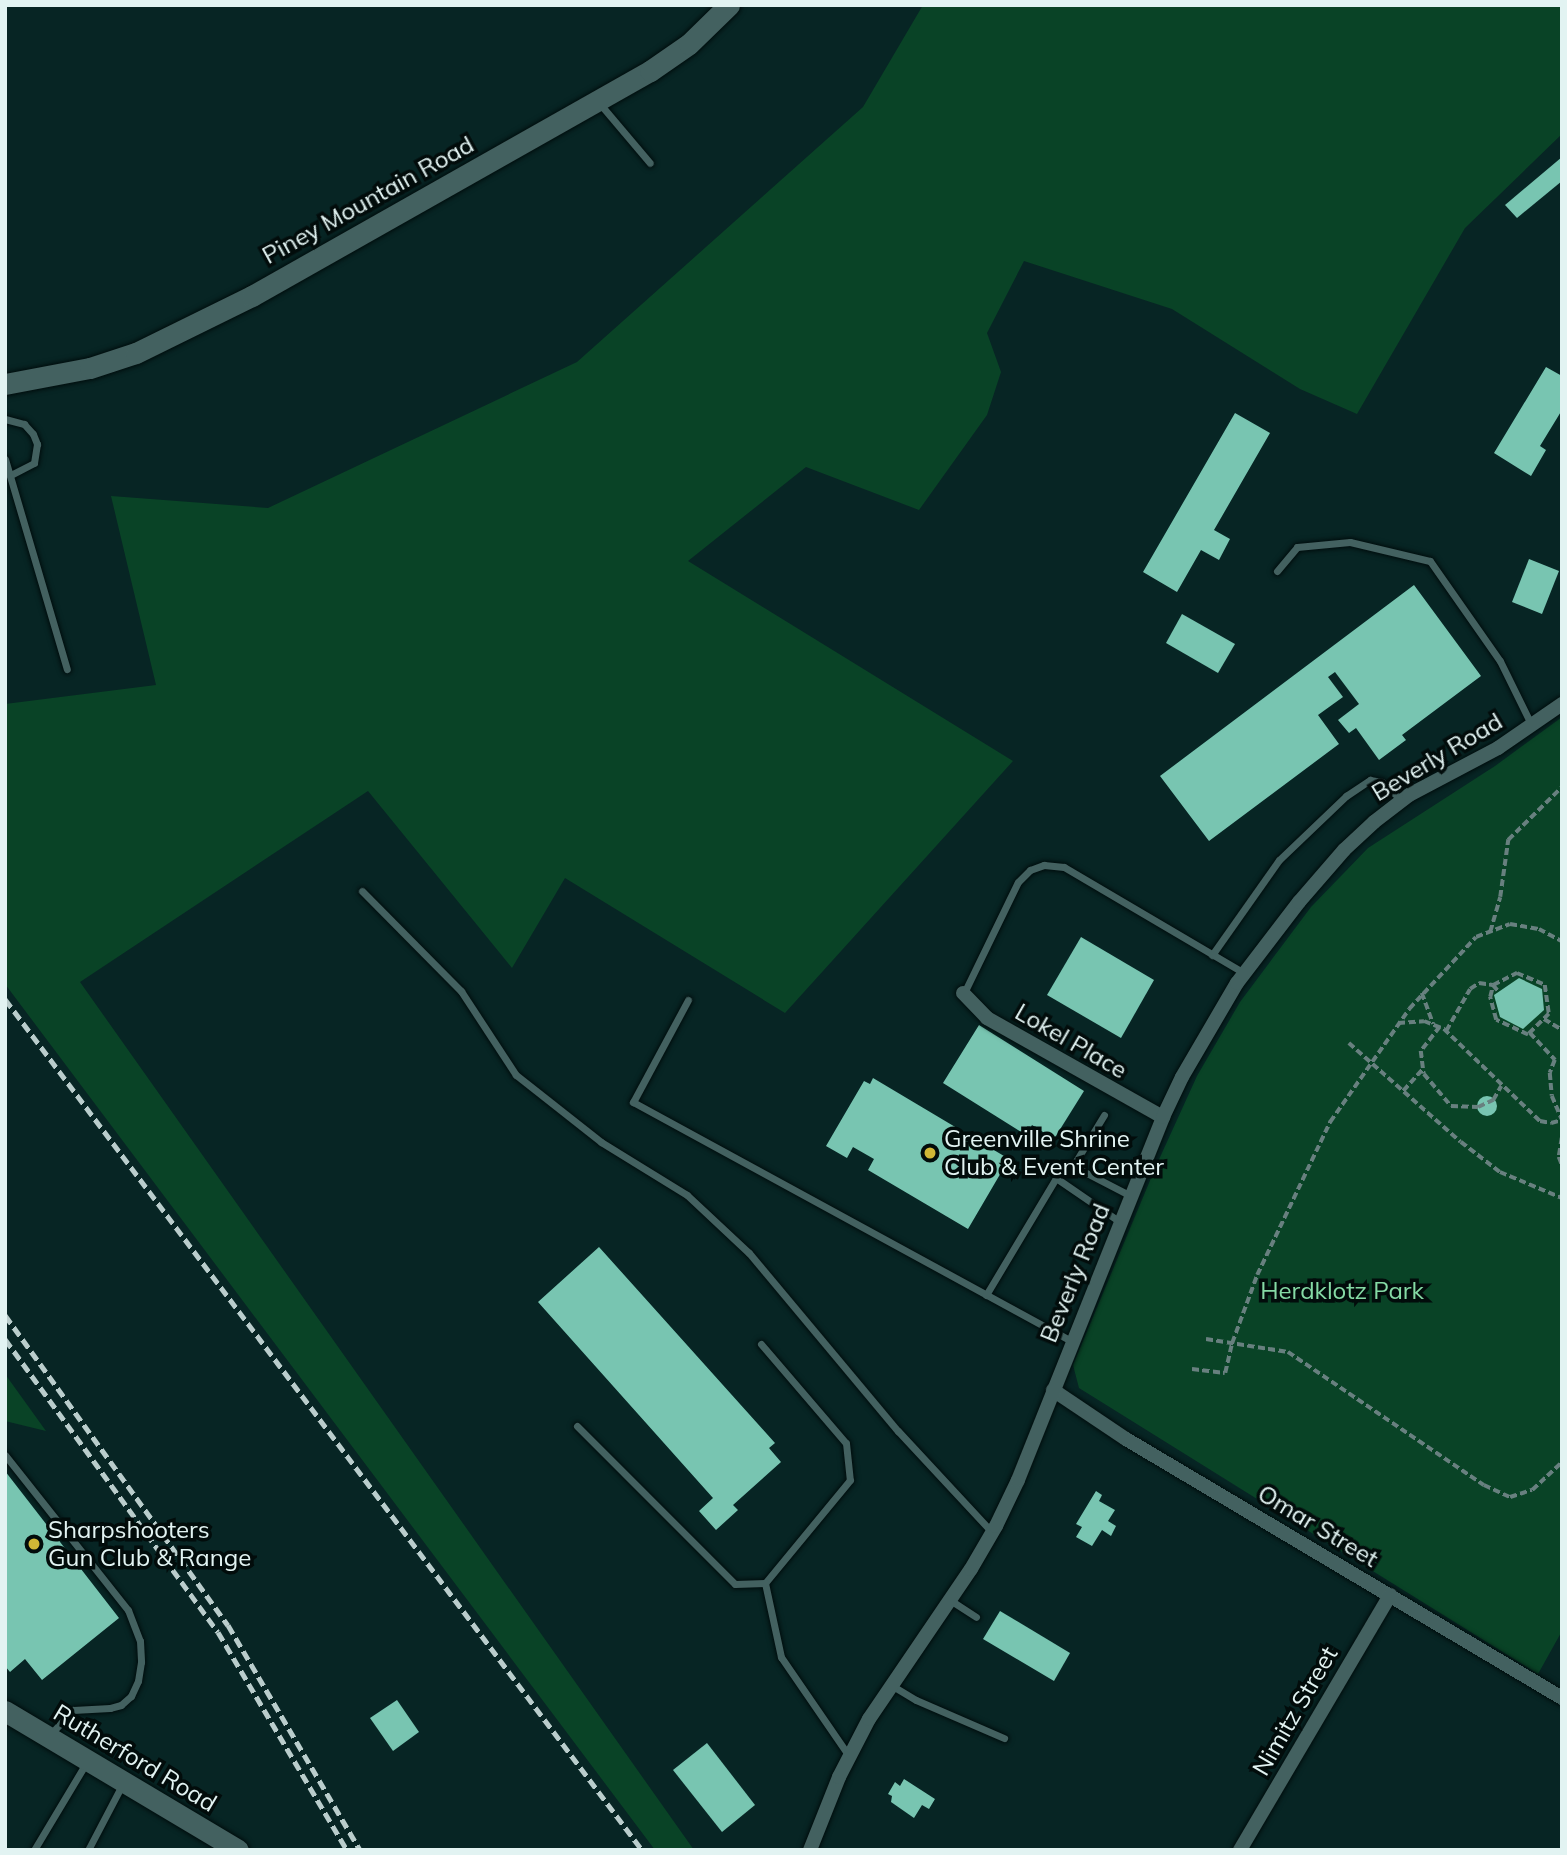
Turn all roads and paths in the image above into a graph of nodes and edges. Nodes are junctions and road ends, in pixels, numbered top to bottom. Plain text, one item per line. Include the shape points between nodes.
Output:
1 (729, 5) edge
2 (597, 101) junction
3 (650, 163) dead end
4 (5, 384) edge
5 (5, 419) edge
6 (5, 459) edge
7 (10, 475) junction
8 (1277, 571) dead end
9 (67, 669) dead end
10 (1562, 704) edge
11 (1532, 725) junction
12 (1562, 787) edge
13 (1402, 800) junction
14 (362, 891) dead end
15 (1490, 932) junction
16 (1562, 941) edge
17 (1212, 955) junction
18 (1244, 973) junction
19 (1493, 985) junction
20 (1499, 992) dead end
21 (963, 993) joint
22 (1422, 993) junction
23 (688, 1000) dead end
24 (1544, 1019) junction
25 (1398, 1023) junction
26 (1433, 1024) junction
27 (1440, 1027) junction
28 (1562, 1030) edge
29 (1447, 1031) junction
30 (1530, 1033) junction
31 (1349, 1043) dead end
32 (1370, 1061) junction
33 (1423, 1068) junction
34 (1502, 1085) junction
35 (1403, 1091) junction
36 (1104, 1115) dead end
37 (1163, 1117) junction
38 (1562, 1119) edge
39 (1562, 1138) edge
40 (1562, 1165) edge
41 (1131, 1196) junction
42 (1562, 1198) edge
43 (1120, 1222) junction
44 (986, 1295) junction
45 (1206, 1339) dead end
46 (1072, 1341) junction
47 (1232, 1343) junction
48 (761, 1344) dead end
49 (1192, 1369) dead end
50 (1054, 1390) junction
51 (577, 1426) dead end
52 (5, 1455) edge
53 (1562, 1462) edge
54 (992, 1532) junction
55 (765, 1583) junction
56 (1390, 1595) junction
57 (950, 1599) junction
58 (976, 1617) dead end
59 (890, 1685) junction
60 (1562, 1698) edge
61 (5, 1711) edge
62 (49, 1737) junction
63 (1004, 1738) dead end
64 (849, 1757) junction
65 (88, 1760) junction
66 (124, 1782) junction
67 (34, 1850) edge
68 (88, 1850) edge
69 (238, 1850) edge
70 (810, 1850) edge
71 (1240, 1850) edge

1 - 2 street, Piney Mountain Road via 689,44
2 - 3 lane
2 - 4 street, Piney Mountain Road via 252,296 161,342 89,368
5 - 7 lane via 24,424 37,444 34,463
6 - 7 lane
7 - 9 lane
8 - 11 lane via 1297,547 1350,542 1430,561 1500,661
10 - 11 street, Beverly Road
11 - 13 street, Beverly Road
12 - 15 path via 1508,840
13 - 17 lane via 1382,782 1370,780 1346,796 1279,860
13 - 18 street, Beverly Road via 1344,850
14 - 54 lane via 461,990 516,1075 601,1142 687,1195 749,1253 898,1431
15 - 16 path via 1510,924 1539,929
15 - 22 path via 1476,937
17 - 18 lane
17 - 21 lane via 1064,867 1044,865 1018,882
18 - 37 street, Beverly Road
19 - 20 path
19 - 24 path via 1517,973 1545,985 1549,1014
19 - 29 path via 1479,983 1470,989
19 - 30 path via 1490,997 1496,1020
21 - 37 street, Lokel Place via 987,1018
22 - 25 path
22 - 26 path
23 - 44 lane via 633,1102
24 - 28 path
24 - 30 path
25 - 26 path
25 - 32 path
26 - 27 path
27 - 29 path
27 - 33 path via 1421,1051
29 - 34 path
30 - 38 path via 1555,1060 1550,1073 1552,1096
31 - 32 path
32 - 35 path
32 - 47 path via 1330,1122 1295,1191
33 - 34 path via 1451,1106 1478,1107 1493,1100
33 - 35 path
34 - 38 path via 1540,1121
35 - 42 path via 1500,1172
36 - 41 lane via 1073,1166
37 - 41 street, Beverly Road
39 - 40 path
41 - 43 street, Beverly Road
43 - 44 lane via 1056,1178
43 - 46 street, Beverly Road
44 - 46 lane
45 - 47 path
46 - 50 street, Beverly Road
47 - 49 path via 1225,1374
47 - 53 path via 1288,1352 1484,1485 1510,1497 1532,1490
48 - 55 lane via 846,1443 850,1480
50 - 54 street, Beverly Road
50 - 56 street, Omar Street via 1126,1439
51 - 55 lane via 735,1584
52 - 62 lane via 128,1610 140,1641 141,1662 131,1696 110,1708 73,1710
54 - 57 street, Beverly Road
55 - 64 lane via 781,1657
56 - 60 street, Omar Street
56 - 71 street, Nimitz Street
57 - 58 lane
57 - 59 street, Beverly Road
59 - 63 lane
59 - 64 street, Beverly Road
61 - 62 street, Rutherford Road
62 - 65 street, Rutherford Road
64 - 70 street, Beverly Road
65 - 66 street, Rutherford Road
65 - 67 lane
66 - 68 lane
66 - 69 street, Rutherford Road

